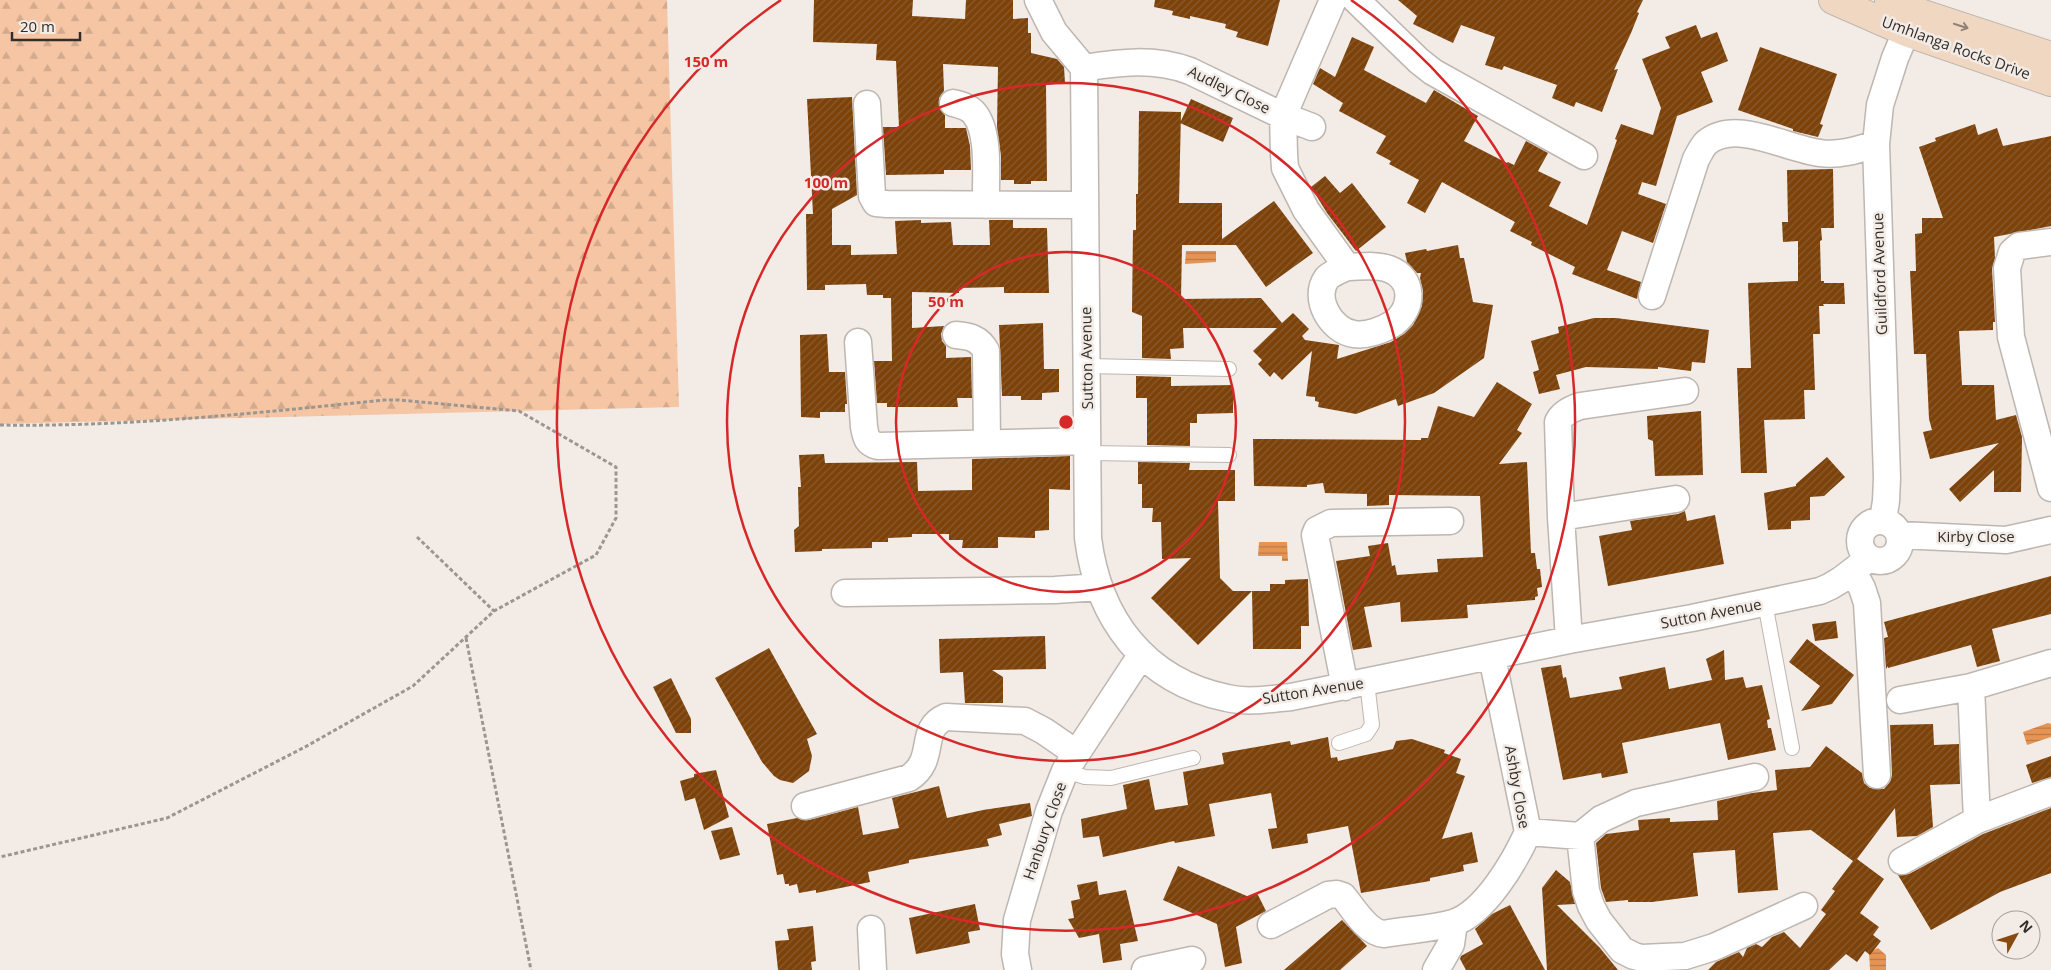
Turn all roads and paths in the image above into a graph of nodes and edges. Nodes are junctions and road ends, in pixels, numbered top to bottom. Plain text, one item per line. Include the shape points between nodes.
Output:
1 (1038, 0) edge
2 (1333, 0) edge
3 (1356, 0) edge
4 (1833, 0) edge
5 (1889, 0) edge
6 (1913, 14) edge
7 (2051, 56) edge
8 (1084, 68) junction
9 (2051, 82) edge
10 (953, 103) dead end
11 (867, 104) dead end
12 (1284, 116) junction
13 (1312, 127) dead end
14 (1876, 144) junction
15 (1584, 156) dead end
16 (986, 205) junction
17 (1085, 205) junction
18 (2051, 242) edge
19 (1347, 267) dead end
20 (1652, 296) dead end
21 (956, 335) dead end
22 (858, 342) dead end
23 (1087, 366) junction
24 (1229, 369) dead end
25 (1685, 390) dead end
26 (0, 425) edge
27 (987, 443) junction
28 (1087, 447) junction
29 (1229, 455) dead end
30 (2051, 488) edge
31 (1676, 498) dead end
32 (1561, 517) junction
33 (1450, 521) dead end
34 (1891, 528) junction
35 (2051, 530) edge
36 (417, 537) dead end
37 (1861, 565) junction
38 (1099, 587) junction
39 (845, 593) dead end
40 (1765, 603) junction
41 (494, 611) junction
42 (466, 637) junction
43 (1569, 640) junction
44 (1142, 654) junction
45 (1492, 657) junction
46 (2051, 663) edge
47 (1356, 684) junction
48 (1972, 687) junction
49 (1900, 700) dead end
50 (1339, 743) dead end
51 (1792, 748) dead end
52 (1193, 758) dead end
53 (1071, 762) junction
54 (1754, 776) dead end
55 (1877, 776) dead end
56 (2051, 792) edge
57 (805, 806) dead end
58 (1977, 820) junction
59 (1528, 832) junction
60 (1580, 836) junction
61 (0, 857) edge
62 (1902, 861) dead end
63 (1804, 906) dead end
64 (1454, 923) junction
65 (1271, 925) dead end
66 (871, 929) dead end
67 (1192, 960) dead end
68 (531, 970) edge
69 (873, 970) edge
70 (1018, 970) edge
71 (1150, 970) edge
72 (1436, 970) edge

1 - 8 street via 1054,32
2 - 12 street
3 - 15 street via 1433,72
4 - 6 main road, Umhlanga Rocks Drive
5 - 6 main road, Umhlanga Rocks Drive
6 -> 7 main road, Umhlanga Rocks Drive
6 - 9 main road, Umhlanga Rocks Drive
6 - 14 street, Guildford Avenue via 1880,105
8 - 12 street, Audley Close via 1133,61 1176,66
8 - 17 street, Sutton Avenue
10 - 16 street via 974,113 984,136
11 - 16 street via 872,196 876,202
12 - 13 street, Audley Close
12 - 19 street via 1286,168 1306,210
14 - 20 street via 1834,154 1800,149 1745,133 1715,137 1704,145 1696,159
14 - 34 street, Guildford Avenue via 1886,501
16 - 17 street
17 - 23 street, Sutton Avenue
18 - 30 street via 2019,246 2012,252 2007,268 2011,337
21 - 27 street via 970,336 986,351
22 - 27 street via 864,427 869,442 878,446
23 - 24 lane
23 - 28 street, Sutton Avenue
25 - 32 street via 1580,406 1563,415 1558,422
26 - 41 path via 84,425 384,400 519,411 616,467 616,518 596,555
27 - 28 street
28 - 29 lane
28 - 38 street, Sutton Avenue via 1088,538
31 - 32 street
32 - 43 street
33 - 47 street via 1331,523 1317,530
34 - 35 street, Kirby Close via 2006,540
34 - 37 street via 1900,544 1897,552 1890,559
34 - 37 street via 1872,521 1863,528 1859,538
36 - 41 path
37 - 40 street, Sutton Avenue via 1832,586
37 - 55 street via 1862,588 1867,603
38 - 39 street
38 - 44 street, Sutton Avenue via 1115,623
40 - 43 street, Sutton Avenue
40 - 51 lane
41 - 42 path
42 - 61 path via 413,686 167,818
42 - 68 path
43 - 45 street, Sutton Avenue
44 - 47 street, Sutton Avenue via 1184,683 1228,698 1261,700
44 - 53 street, Hanbury Close
45 - 47 street, Sutton Avenue
45 - 59 street, Ashby Close
46 - 48 street
47 - 50 lane via 1372,724 1366,734
48 - 49 street
48 - 58 street
52 - 53 lane via 1111,778 1084,777
53 - 57 street via 1044,731 1025,721 946,717 933,726 920,770 909,778
53 - 70 street, Hanbury Close via 1049,811 1023,896 1014,954
54 - 60 street via 1636,803 1601,819
56 - 58 street
58 - 62 street
59 - 60 street
59 - 64 street, Ashby Close via 1520,850 1486,899
60 - 63 street via 1590,906 1622,950 1634,956 1685,956 1714,947
64 - 65 street, Ashby Close via 1378,934 1343,896 1337,894 1328,895
64 - 72 street via 1451,944
66 - 69 street
67 - 71 street

